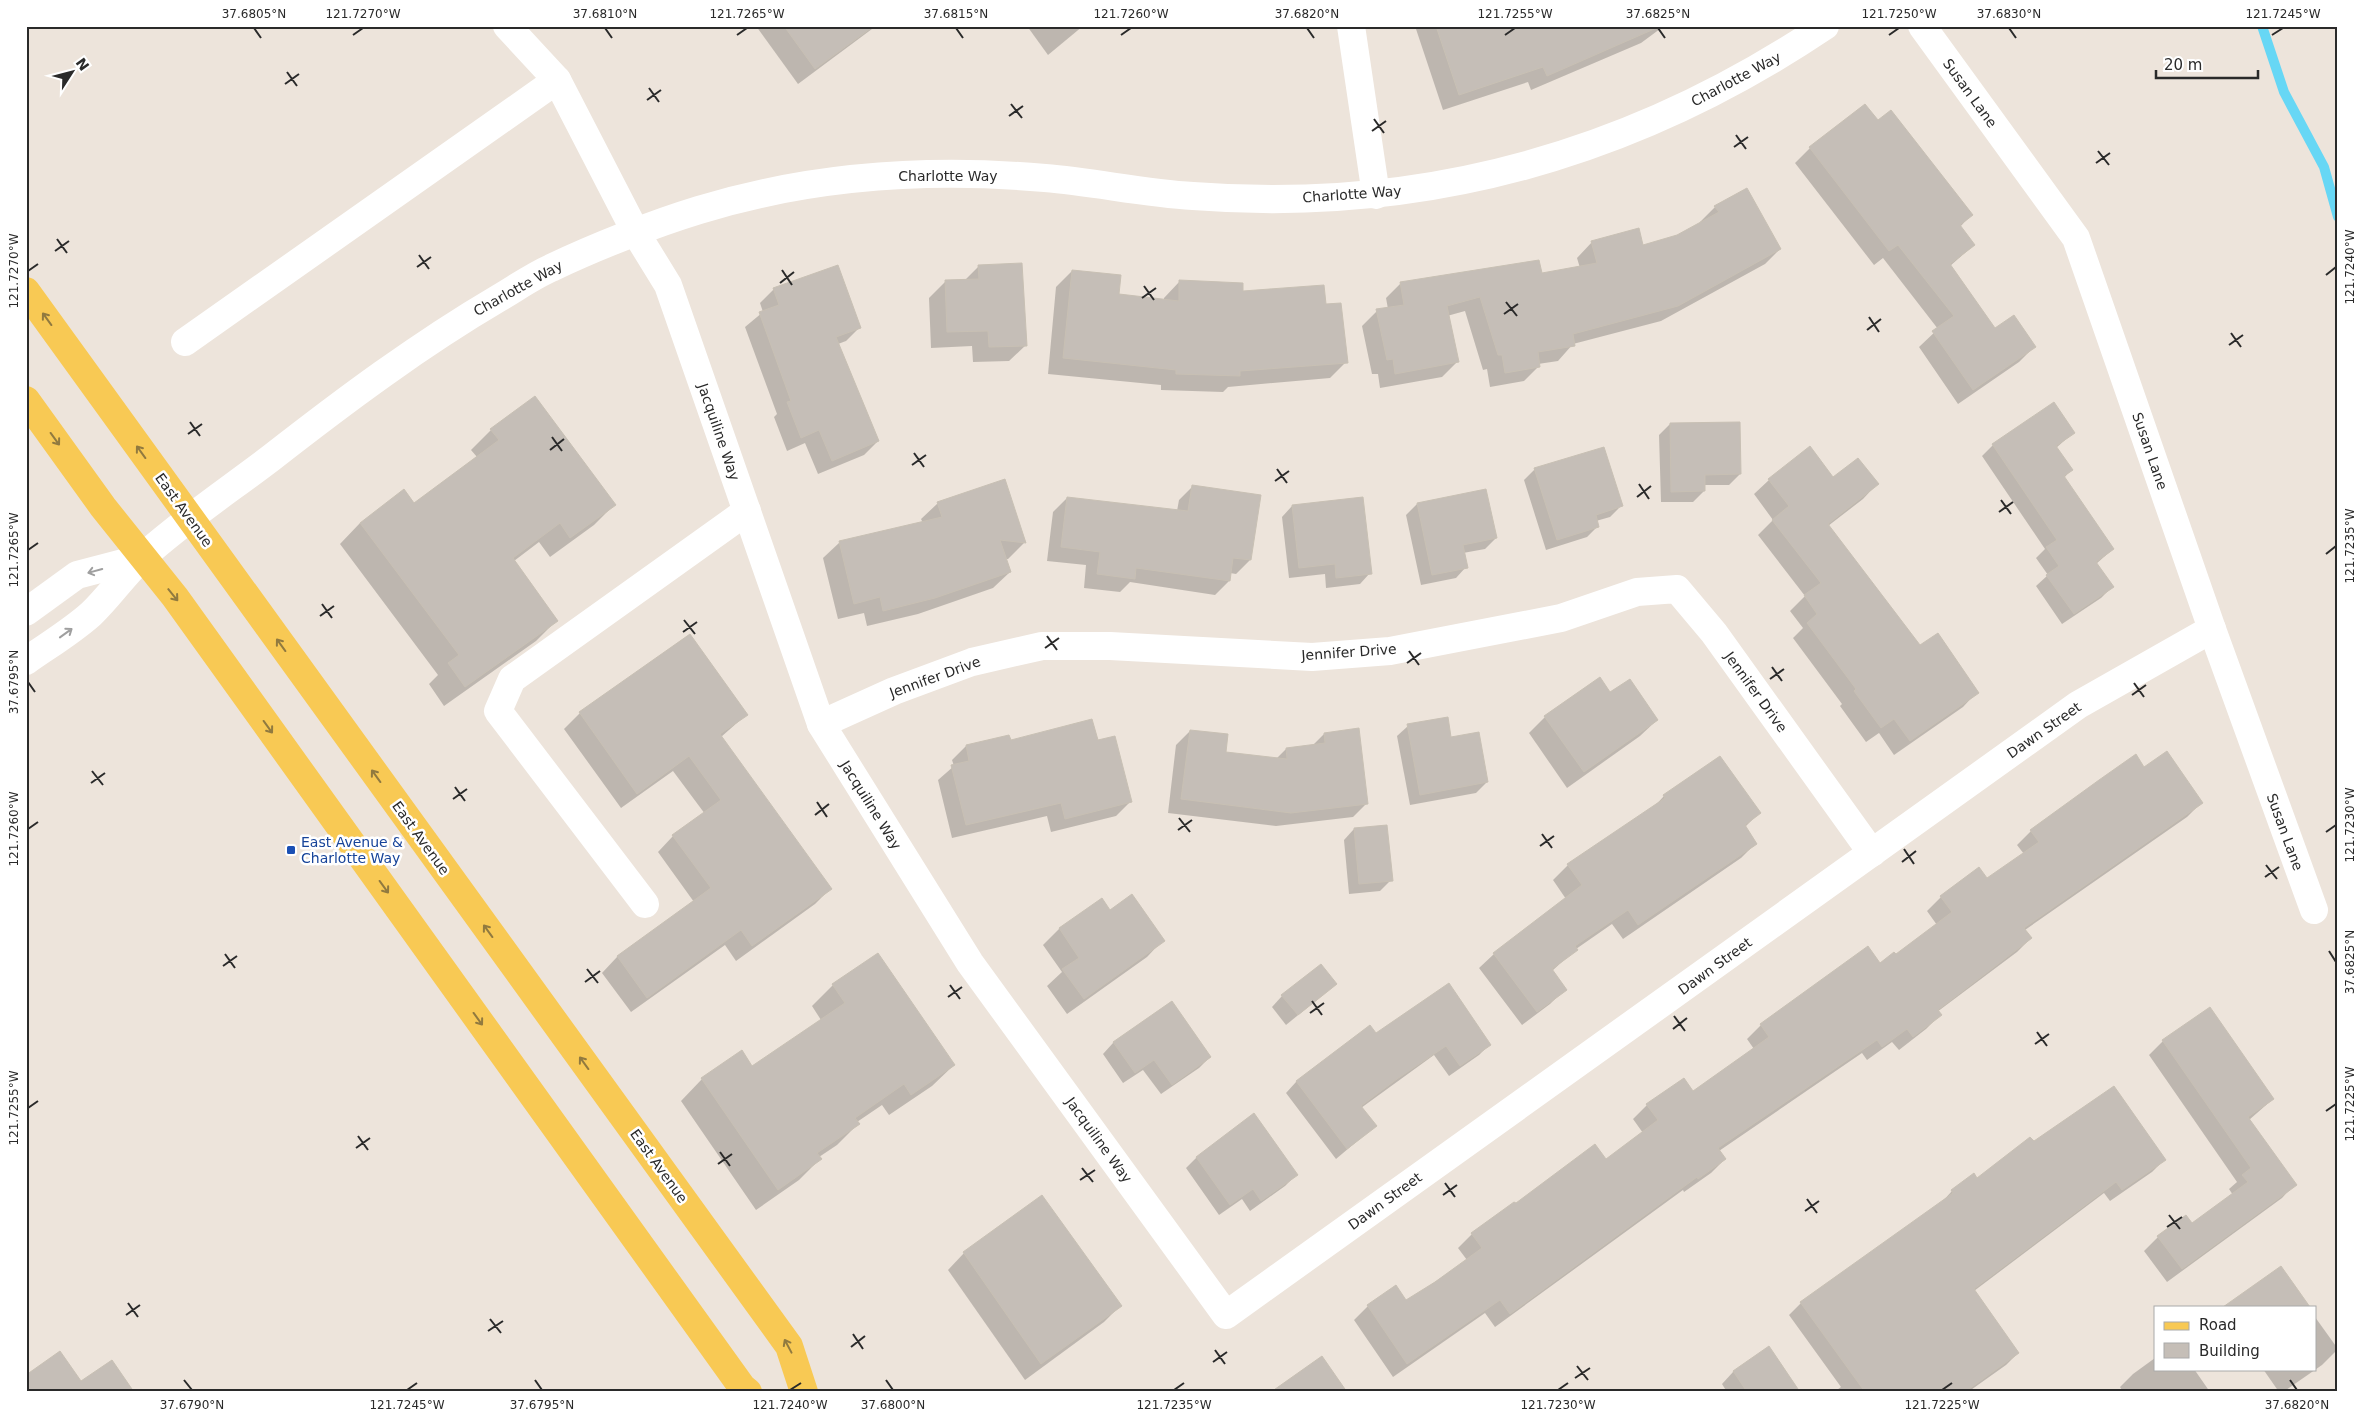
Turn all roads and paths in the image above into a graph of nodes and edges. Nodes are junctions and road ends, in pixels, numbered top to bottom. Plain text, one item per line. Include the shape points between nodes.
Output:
1 (507, 26) edge
2 (1351, 26) edge
3 (1825, 26) edge
4 (1922, 26) edge
5 (557, 80) junction
6 (1376, 195) junction
7 (636, 233) junction
8 (26, 291) edge
9 (186, 342) dead end
10 (26, 400) edge
11 (747, 511) junction
12 (190, 520) junction
13 (142, 558) junction
14 (26, 612) edge
15 (2212, 629) junction
16 (26, 661) edge
17 (821, 724) junction
18 (1872, 853) junction
19 (645, 904) dead end
20 (2314, 910) dead end
21 (1226, 1315) joint
22 (748, 1392) edge
23 (804, 1392) edge

1 - 5 street, Jacquiline Way
2 - 6 street
3 - 6 street, Charlotte Way via 1717,92 1566,156 1487,177
4 - 15 street, Susan Lane via 2076,238
5 - 7 street, Jacquiline Way
5 - 9 street
6 - 7 street, Charlotte Way via 1269,200 1190,196 1048,178 969,173 880,176 791,188 701,210
7 - 11 street, Jacquiline Way via 668,285
7 - 12 street, Charlotte Way via 550,268 460,321 329,413
12 -> 8 main road, East Avenue
10 -> 13 main road
11 - 17 street, Jacquiline Way
11 - 19 street via 512,679 498,711
12 - 13 street, Charlotte Way
23 -> 12 main road, East Avenue via 790,1346
13 -> 14 street, Charlotte Way via 77,575
16 -> 13 street, Charlotte Way via 89,616
13 -> 22 main road via 175,597 742,1388
15 - 18 street, Dawn Street via 2078,705
15 - 20 street, Susan Lane
17 - 18 street, Jennifer Drive via 894,691 972,662 1042,646 1110,646 1312,657 1390,651 1561,618 1637,592 1677,589 1714,634
17 - 21 street, Jacquiline Way via 970,963
18 - 21 street, Dawn Street

